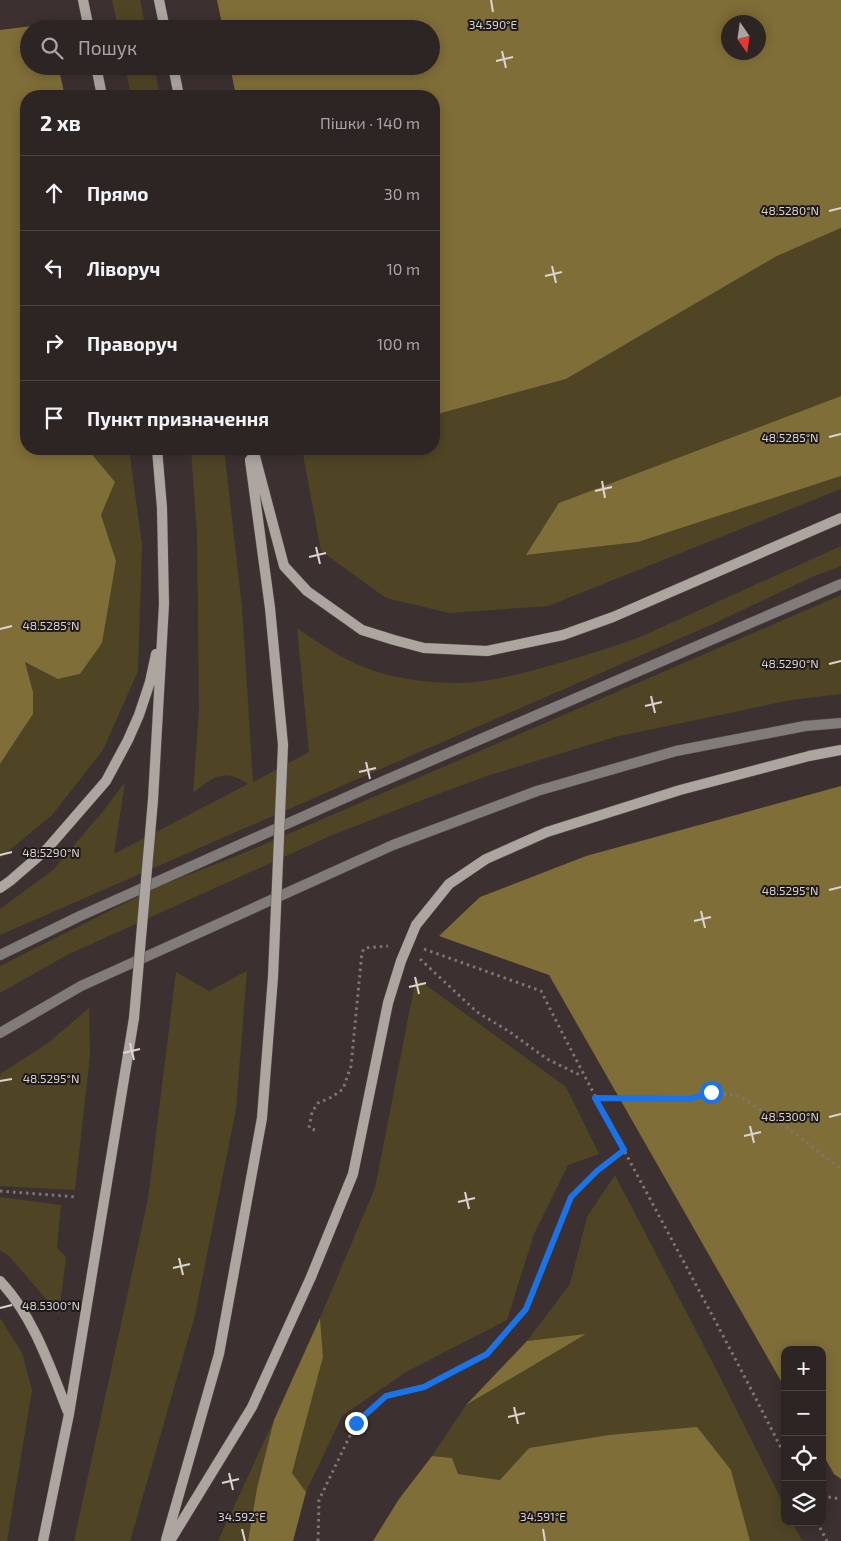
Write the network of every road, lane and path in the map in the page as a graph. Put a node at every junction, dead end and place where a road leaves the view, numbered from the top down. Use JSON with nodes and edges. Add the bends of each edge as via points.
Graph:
{"nodes":[{"id":1,"x":83,"y":0,"type":"edge"},
{"id":2,"x":159,"y":0,"type":"edge"},
{"id":3,"x":87,"y":20,"type":"edge"},
{"id":4,"x":163,"y":20,"type":"edge"},
{"id":5,"x":98,"y":75,"type":"edge"},
{"id":6,"x":175,"y":75,"type":"edge"},
{"id":7,"x":101,"y":90,"type":"edge"},
{"id":8,"x":179,"y":90,"type":"edge"},
{"id":9,"x":158,"y":455,"type":"edge"},
{"id":10,"x":249,"y":455,"type":"edge"},
{"id":11,"x":255,"y":455,"type":"edge"},
{"id":12,"x":841,"y":518,"type":"edge"},
{"id":13,"x":841,"y":584,"type":"edge"},
{"id":14,"x":164,"y":604,"type":"junction"},
{"id":15,"x":841,"y":723,"type":"edge"},
{"id":16,"x":841,"y":750,"type":"edge"},
{"id":17,"x":0,"y":888,"type":"edge"},
{"id":18,"x":407,"y":947,"type":"junction"},
{"id":19,"x":0,"y":955,"type":"edge"},
{"id":20,"x":0,"y":1033,"type":"edge"},
{"id":21,"x":584,"y":1076,"type":"junction"},
{"id":22,"x":595,"y":1098,"type":"junction"},
{"id":23,"x":315,"y":1130,"type":"dead end"},
{"id":24,"x":624,"y":1150,"type":"junction"},
{"id":25,"x":841,"y":1169,"type":"edge"},
{"id":26,"x":0,"y":1191,"type":"edge"},
{"id":27,"x":76,"y":1197,"type":"dead end"},
{"id":28,"x":0,"y":1281,"type":"edge"},
{"id":29,"x":68,"y":1414,"type":"junction"},
{"id":30,"x":781,"y":1448,"type":"edge"},
{"id":31,"x":826,"y":1497,"type":"edge"},
{"id":32,"x":841,"y":1499,"type":"edge"},
{"id":33,"x":819,"y":1526,"type":"edge"},
{"id":34,"x":43,"y":1541,"type":"edge"},
{"id":35,"x":166,"y":1541,"type":"edge"},
{"id":36,"x":170,"y":1541,"type":"edge"},
{"id":37,"x":318,"y":1541,"type":"edge"},
{"id":38,"x":827,"y":1541,"type":"edge"}],
"edges":[{"from":1,"to":3,"type":"main road"},
{"from":2,"to":4,"type":"main road"},
{"from":5,"to":7,"type":"main road"},
{"from":6,"to":8,"type":"main road"},
{"from":9,"to":14,"type":"main road"},
{"from":10,"to":35,"type":"main road","bridge":true,"via":[[270,608],[283,745],[273,977],[262,1118],[219,1354]]},
{"from":11,"to":12,"type":"main road","via":[[284,566],[307,591],[362,630],[424,648],[487,651],[563,635],[613,617]]},
{"from":13,"to":19,"type":"street","via":[[365,789]]},
{"from":14,"to":17,"type":"main road","via":[[150,682],[128,740],[106,781],[47,849]]},
{"from":14,"to":29,"type":"main road","bridge":true,"via":[[153,800],[134,1018]]},
{"from":15,"to":20,"type":"street","via":[[805,726],[676,751],[528,794],[393,845],[81,986]]},
{"from":16,"to":18,"type":"main road","via":[[670,793],[547,832],[486,859],[448,884],[416,925]]},
{"from":18,"to":21,"type":"path","via":[[477,1012],[547,1059]]},
{"from":18,"to":21,"type":"path","via":[[424,949],[541,991]]},
{"from":18,"to":23,"type":"path","via":[[375,946],[362,952],[351,1066],[343,1089],[318,1103],[312,1112],[309,1128]]},
{"from":18,"to":36,"type":"main road","via":[[388,1003],[353,1174],[252,1407]]},
{"from":21,"to":22,"type":"path"},
{"from":22,"to":24,"type":"path"},
{"from":22,"to":25,"type":"path","via":[[690,1099],[711,1092],[739,1096]]},
{"from":24,"to":30,"type":"path"},
{"from":24,"to":37,"type":"path","via":[[571,1197],[526,1309],[487,1354],[424,1387],[386,1396],[356,1423],[319,1500]]},
{"from":26,"to":27,"type":"path"},
{"from":28,"to":29,"type":"main road","via":[[27,1316]]},
{"from":29,"to":34,"type":"main road"},
{"from":31,"to":32,"type":"path"},
{"from":33,"to":38,"type":"path"}]}
